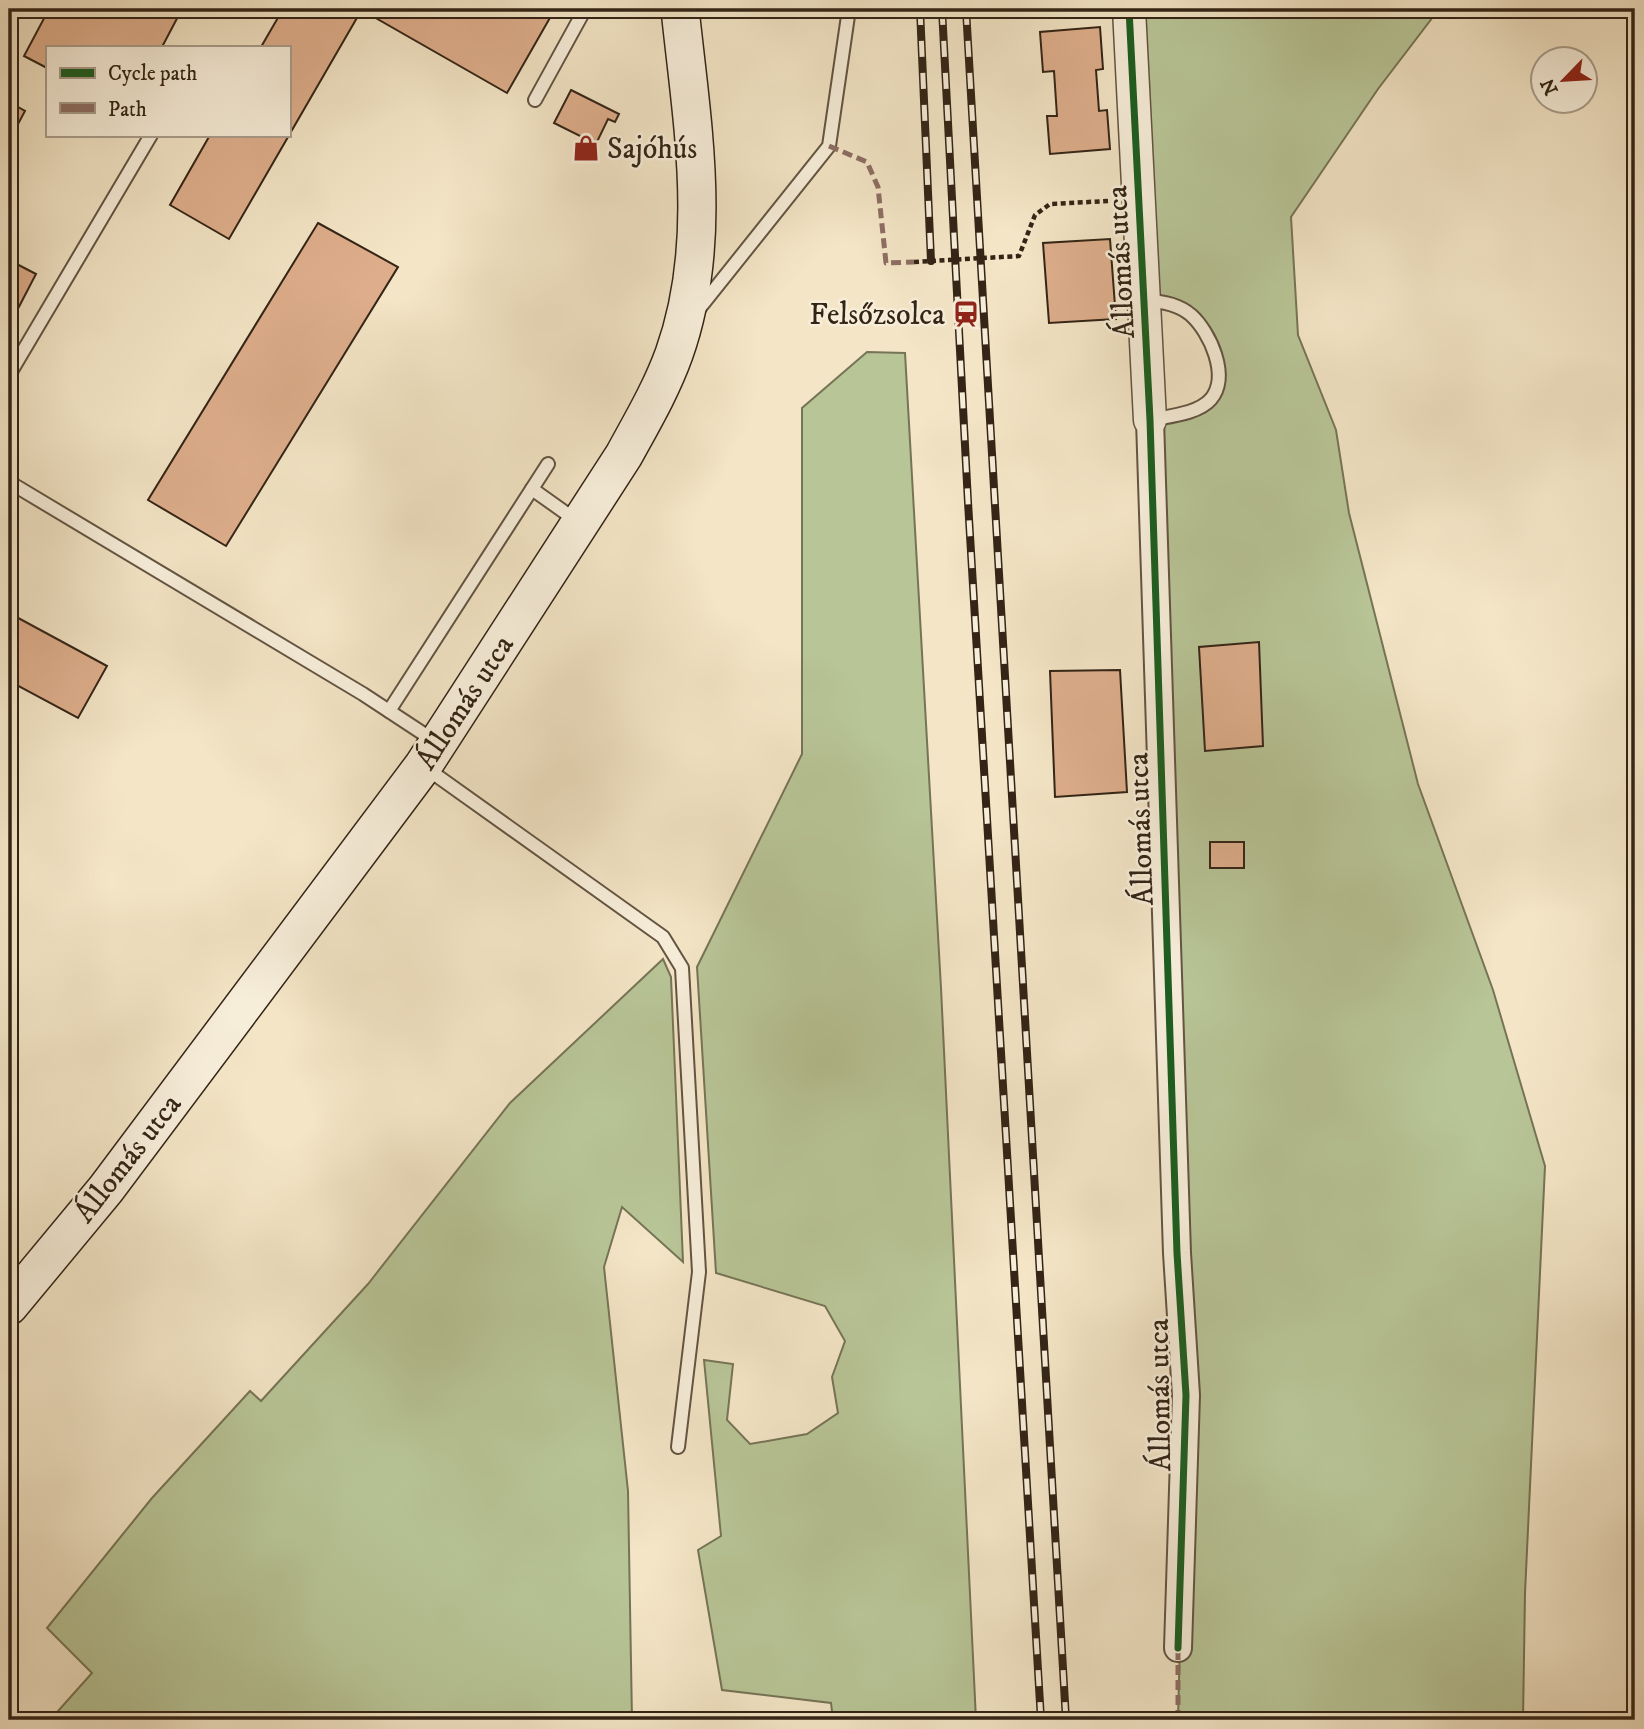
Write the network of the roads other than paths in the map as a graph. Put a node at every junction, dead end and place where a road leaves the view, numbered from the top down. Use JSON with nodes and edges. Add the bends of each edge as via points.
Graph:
{"nodes":[{"id":1,"x":585,"y":9,"type":"edge"},
{"id":2,"x":680,"y":9,"type":"edge"},
{"id":3,"x":849,"y":9,"type":"edge"},
{"id":4,"x":1129,"y":9,"type":"edge"},
{"id":5,"x":535,"y":100,"type":"dead end"},
{"id":6,"x":150,"y":136,"type":"edge"},
{"id":7,"x":1145,"y":301,"type":"junction"},
{"id":8,"x":682,"y":329,"type":"junction"},
{"id":9,"x":9,"y":375,"type":"edge"},
{"id":10,"x":1150,"y":420,"type":"junction"},
{"id":11,"x":548,"y":464,"type":"dead end"},
{"id":12,"x":9,"y":482,"type":"edge"},
{"id":13,"x":532,"y":489,"type":"junction"},
{"id":14,"x":580,"y":523,"type":"junction"},
{"id":15,"x":389,"y":711,"type":"junction"},
{"id":16,"x":430,"y":755,"type":"junction"},
{"id":17,"x":9,"y":1306,"type":"edge"},
{"id":18,"x":678,"y":1447,"type":"dead end"},
{"id":19,"x":1178,"y":1648,"type":"dead end"}],
"edges":[{"from":1,"to":5,"type":"lane"},
{"from":2,"to":8,"type":"main road","name":"Állomás utca","via":[[698,213],[693,278]]},
{"from":3,"to":8,"type":"lane","via":[[829,146]]},
{"from":4,"to":7,"type":"street","name":"Állomás utca"},
{"from":6,"to":9,"type":"lane"},
{"from":7,"to":10,"type":"street","name":"Állomás utca"},
{"from":7,"to":10,"type":"lane","via":[[1176,306],[1191,315],[1214,351],[1217,368],[1217,386],[1210,400]]},
{"from":8,"to":14,"type":"main road","name":"Állomás utca","via":[[651,406]]},
{"from":10,"to":19,"type":"street","name":"Állomás utca","via":[[1176,1225],[1186,1395]]},
{"from":11,"to":13,"type":"lane"},
{"from":12,"to":15,"type":"lane"},
{"from":13,"to":14,"type":"lane"},
{"from":13,"to":15,"type":"lane"},
{"from":14,"to":16,"type":"main road","name":"Állomás utca"},
{"from":15,"to":16,"type":"lane"},
{"from":16,"to":17,"type":"main road","name":"Állomás utca","via":[[106,1189]]},
{"from":16,"to":18,"type":"lane","via":[[454,785],[663,937],[682,968],[699,1272]]}]}
